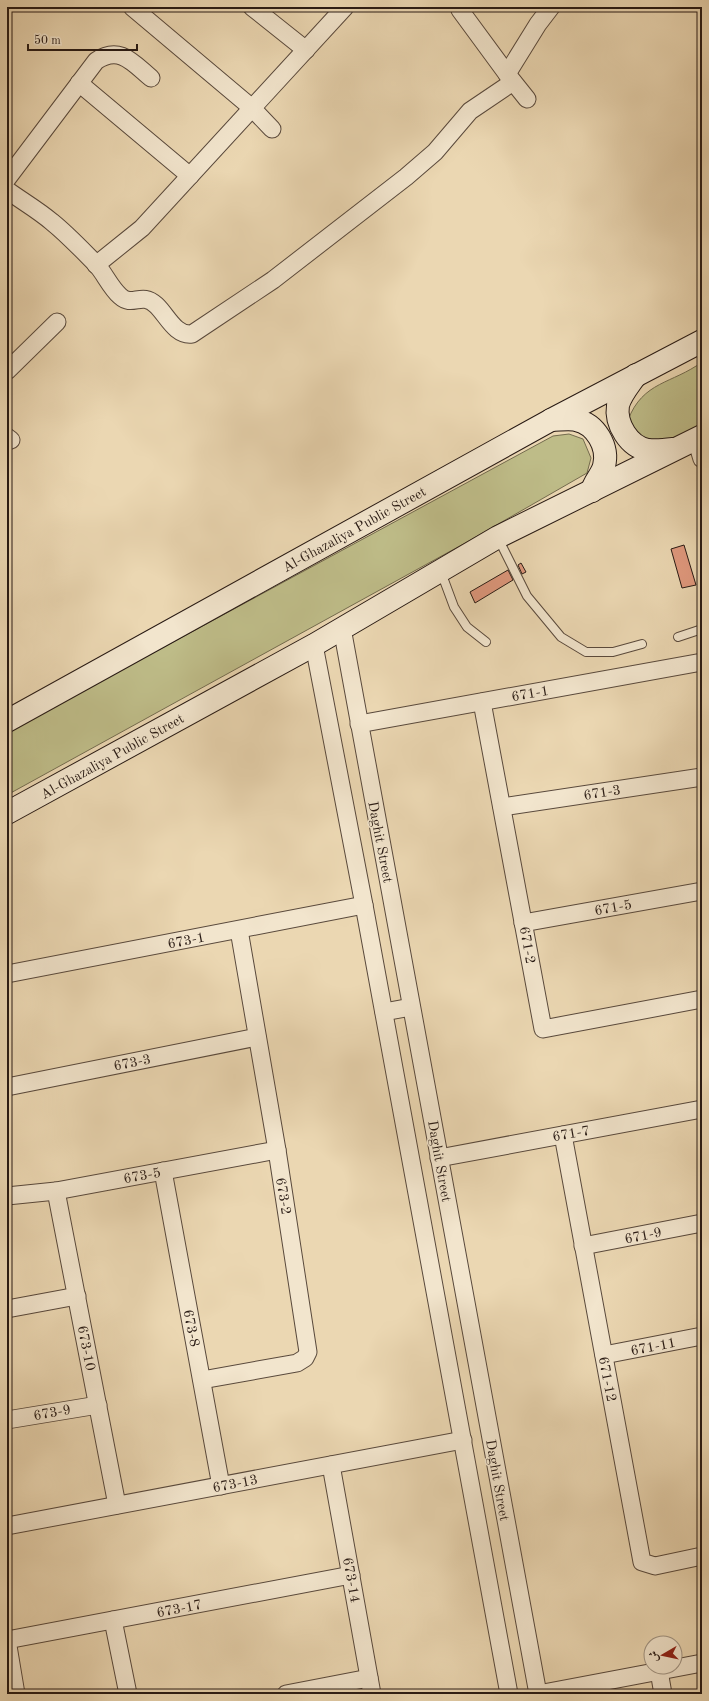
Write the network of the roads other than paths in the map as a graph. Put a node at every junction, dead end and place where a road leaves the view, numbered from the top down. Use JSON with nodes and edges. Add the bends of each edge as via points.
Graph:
{"nodes":[{"id":1,"x":252,"y":7,"type":"edge"},
{"id":2,"x":345,"y":7,"type":"edge"},
{"id":3,"x":551,"y":7,"type":"edge"},
{"id":4,"x":138,"y":9,"type":"edge"},
{"id":5,"x":460,"y":10,"type":"dead end"},
{"id":6,"x":306,"y":50,"type":"junction"},
{"id":7,"x":152,"y":78,"type":"dead end"},
{"id":8,"x":510,"y":78,"type":"junction"},
{"id":9,"x":79,"y":83,"type":"junction"},
{"id":10,"x":527,"y":99,"type":"dead end"},
{"id":11,"x":252,"y":108,"type":"junction"},
{"id":12,"x":272,"y":129,"type":"dead end"},
{"id":13,"x":190,"y":176,"type":"junction"},
{"id":14,"x":7,"y":179,"type":"edge"},
{"id":15,"x":9,"y":197,"type":"edge"},
{"id":16,"x":96,"y":265,"type":"junction"},
{"id":17,"x":57,"y":322,"type":"dead end"},
{"id":18,"x":702,"y":341,"type":"edge"},
{"id":19,"x":7,"y":371,"type":"edge"},
{"id":20,"x":637,"y":374,"type":"junction"},
{"id":21,"x":551,"y":420,"type":"junction"},
{"id":22,"x":695,"y":446,"type":"edge"},
{"id":23,"x":592,"y":491,"type":"junction"},
{"id":24,"x":498,"y":537,"type":"junction"},
{"id":25,"x":441,"y":571,"type":"junction"},
{"id":26,"x":342,"y":628,"type":"junction"},
{"id":27,"x":702,"y":629,"type":"edge"},
{"id":28,"x":678,"y":637,"type":"dead end"},
{"id":29,"x":486,"y":642,"type":"dead end"},
{"id":30,"x":642,"y":644,"type":"dead end"},
{"id":31,"x":314,"y":645,"type":"junction"},
{"id":32,"x":702,"y":662,"type":"edge"},
{"id":33,"x":482,"y":702,"type":"junction"},
{"id":34,"x":7,"y":721,"type":"edge"},
{"id":35,"x":359,"y":724,"type":"junction"},
{"id":36,"x":702,"y":777,"type":"edge"},
{"id":37,"x":502,"y":807,"type":"junction"},
{"id":38,"x":7,"y":813,"type":"edge"},
{"id":39,"x":702,"y":891,"type":"edge"},
{"id":40,"x":364,"y":905,"type":"junction"},
{"id":41,"x":523,"y":922,"type":"junction"},
{"id":42,"x":239,"y":930,"type":"junction"},
{"id":43,"x":7,"y":974,"type":"edge"},
{"id":44,"x":702,"y":999,"type":"edge"},
{"id":45,"x":411,"y":1006,"type":"junction"},
{"id":46,"x":384,"y":1012,"type":"junction"},
{"id":47,"x":257,"y":1037,"type":"junction"},
{"id":48,"x":7,"y":1087,"type":"edge"},
{"id":49,"x":702,"y":1109,"type":"edge"},
{"id":50,"x":563,"y":1135,"type":"junction"},
{"id":51,"x":277,"y":1150,"type":"junction"},
{"id":52,"x":439,"y":1158,"type":"junction"},
{"id":53,"x":162,"y":1171,"type":"junction"},
{"id":54,"x":56,"y":1191,"type":"junction"},
{"id":55,"x":7,"y":1196,"type":"edge"},
{"id":56,"x":702,"y":1223,"type":"edge"},
{"id":57,"x":583,"y":1246,"type":"junction"},
{"id":58,"x":76,"y":1296,"type":"junction"},
{"id":59,"x":7,"y":1309,"type":"edge"},
{"id":60,"x":702,"y":1336,"type":"edge"},
{"id":61,"x":604,"y":1355,"type":"junction"},
{"id":62,"x":202,"y":1380,"type":"junction"},
{"id":63,"x":98,"y":1405,"type":"junction"},
{"id":64,"x":7,"y":1420,"type":"edge"},
{"id":65,"x":463,"y":1440,"type":"junction"},
{"id":66,"x":331,"y":1465,"type":"junction"},
{"id":67,"x":221,"y":1486,"type":"junction"},
{"id":68,"x":117,"y":1505,"type":"junction"},
{"id":69,"x":7,"y":1526,"type":"edge"},
{"id":70,"x":702,"y":1556,"type":"edge"},
{"id":71,"x":351,"y":1575,"type":"junction"},
{"id":72,"x":114,"y":1620,"type":"junction"},
{"id":73,"x":7,"y":1640,"type":"edge"},
{"id":74,"x":702,"y":1663,"type":"edge"},
{"id":75,"x":683,"y":1667,"type":"edge"},
{"id":76,"x":643,"y":1674,"type":"edge"},
{"id":77,"x":660,"y":1675,"type":"edge"},
{"id":78,"x":371,"y":1686,"type":"edge"},
{"id":79,"x":16,"y":1694,"type":"edge"},
{"id":80,"x":128,"y":1694,"type":"edge"},
{"id":81,"x":286,"y":1694,"type":"edge"},
{"id":82,"x":509,"y":1694,"type":"edge"},
{"id":83,"x":538,"y":1694,"type":"edge"},
{"id":84,"x":663,"y":1694,"type":"edge"}],
"edges":[{"from":1,"to":6,"type":"street"},
{"from":2,"to":6,"type":"street"},
{"from":3,"to":8,"type":"street","via":[[538,24]]},
{"from":4,"to":11,"type":"street"},
{"from":5,"to":8,"type":"street"},
{"from":6,"to":11,"type":"street"},
{"from":7,"to":9,"type":"street","via":[[131,61],[112,54],[96,61]]},
{"from":8,"to":10,"type":"street"},
{"from":8,"to":16,"type":"street","via":[[470,111],[435,152],[406,177],[273,280],[192,334],[186,335],[179,331],[149,300],[127,300],[120,296]]},
{"from":9,"to":13,"type":"street"},
{"from":9,"to":14,"type":"street"},
{"from":11,"to":12,"type":"street"},
{"from":11,"to":13,"type":"street"},
{"from":13,"to":16,"type":"street","via":[[142,228]]},
{"from":15,"to":16,"type":"street","via":[[52,222]]},
{"from":17,"to":19,"type":"street"},
{"from":18,"to":20,"type":"main road","name":"Al-Ghazaliya Public Street"},
{"from":20,"to":21,"type":"main road","name":"Al-Ghazaliya Public Street"},
{"from":20,"to":22,"type":"main road","via":[[618,404],[621,427],[629,440],[649,450]]},
{"from":21,"to":23,"type":"main road","via":[[585,422],[595,430],[605,455],[604,466]]},
{"from":21,"to":34,"type":"main road","name":"Al-Ghazaliya Public Street"},
{"from":22,"to":23,"type":"main road","name":"Al-Ghazaliya Public Street"},
{"from":23,"to":24,"type":"main road","name":"Al-Ghazaliya Public Street"},
{"from":24,"to":25,"type":"main road","name":"Al-Ghazaliya Public Street"},
{"from":24,"to":30,"type":"lane","via":[[527,596],[561,637],[586,652],[613,652]]},
{"from":25,"to":26,"type":"main road","name":"Al-Ghazaliya Public Street"},
{"from":25,"to":29,"type":"lane","via":[[454,607],[467,627]]},
{"from":26,"to":31,"type":"main road","name":"Al-Ghazaliya Public Street"},
{"from":26,"to":35,"type":"street","name":"Daghit Street"},
{"from":27,"to":28,"type":"lane"},
{"from":31,"to":38,"type":"main road","name":"Al-Ghazaliya Public Street"},
{"from":31,"to":40,"type":"street","name":"Daghit Street"},
{"from":32,"to":33,"type":"street","name":"671-1"},
{"from":33,"to":35,"type":"street","name":"671-1"},
{"from":33,"to":37,"type":"street","name":"671-2"},
{"from":35,"to":45,"type":"street","name":"Daghit Street"},
{"from":36,"to":37,"type":"street","name":"671-3"},
{"from":37,"to":41,"type":"street","name":"671-2"},
{"from":39,"to":41,"type":"street","name":"671-5"},
{"from":40,"to":42,"type":"street","name":"673-1"},
{"from":40,"to":46,"type":"street","name":"Daghit Street"},
{"from":41,"to":44,"type":"street","name":"671-2","via":[[543,1029]]},
{"from":42,"to":43,"type":"street","name":"673-1"},
{"from":42,"to":47,"type":"street","name":"673-2"},
{"from":45,"to":46,"type":"street"},
{"from":45,"to":52,"type":"street","name":"Daghit Street"},
{"from":46,"to":65,"type":"street","name":"Daghit Street"},
{"from":47,"to":48,"type":"street","name":"673-3"},
{"from":47,"to":51,"type":"street","name":"673-2"},
{"from":49,"to":50,"type":"street","name":"671-7"},
{"from":50,"to":52,"type":"street","name":"671-7"},
{"from":50,"to":57,"type":"street","name":"671-12"},
{"from":51,"to":53,"type":"street","name":"673-5"},
{"from":51,"to":62,"type":"street","name":"673-2","via":[[308,1352],[305,1358],[297,1363]]},
{"from":52,"to":83,"type":"street","name":"Daghit Street"},
{"from":53,"to":54,"type":"street","name":"673-5"},
{"from":53,"to":62,"type":"street","name":"673-8"},
{"from":54,"to":55,"type":"street","name":"673-5"},
{"from":54,"to":58,"type":"street","name":"673-10"},
{"from":56,"to":57,"type":"street","name":"671-9"},
{"from":57,"to":61,"type":"street","name":"671-12"},
{"from":58,"to":59,"type":"street"},
{"from":58,"to":63,"type":"street","name":"673-10"},
{"from":60,"to":61,"type":"street","name":"671-11"},
{"from":61,"to":70,"type":"street","name":"671-12","via":[[642,1562],[655,1566]]},
{"from":62,"to":67,"type":"street","name":"673-8"},
{"from":63,"to":64,"type":"street","name":"673-9"},
{"from":63,"to":68,"type":"street","name":"673-10"},
{"from":65,"to":66,"type":"street","name":"673-13"},
{"from":65,"to":82,"type":"street","name":"Daghit Street"},
{"from":66,"to":67,"type":"street","name":"673-13"},
{"from":66,"to":71,"type":"street","name":"673-14"},
{"from":67,"to":68,"type":"street","name":"673-13"},
{"from":68,"to":69,"type":"street","name":"673-13"},
{"from":71,"to":72,"type":"street","name":"673-17"},
{"from":71,"to":78,"type":"street","name":"673-14"},
{"from":72,"to":73,"type":"street","name":"673-17"},
{"from":72,"to":80,"type":"street"},
{"from":73,"to":79,"type":"street"},
{"from":74,"to":75,"type":"street"},
{"from":76,"to":83,"type":"street"},
{"from":77,"to":84,"type":"street"},
{"from":78,"to":81,"type":"street"}]}
